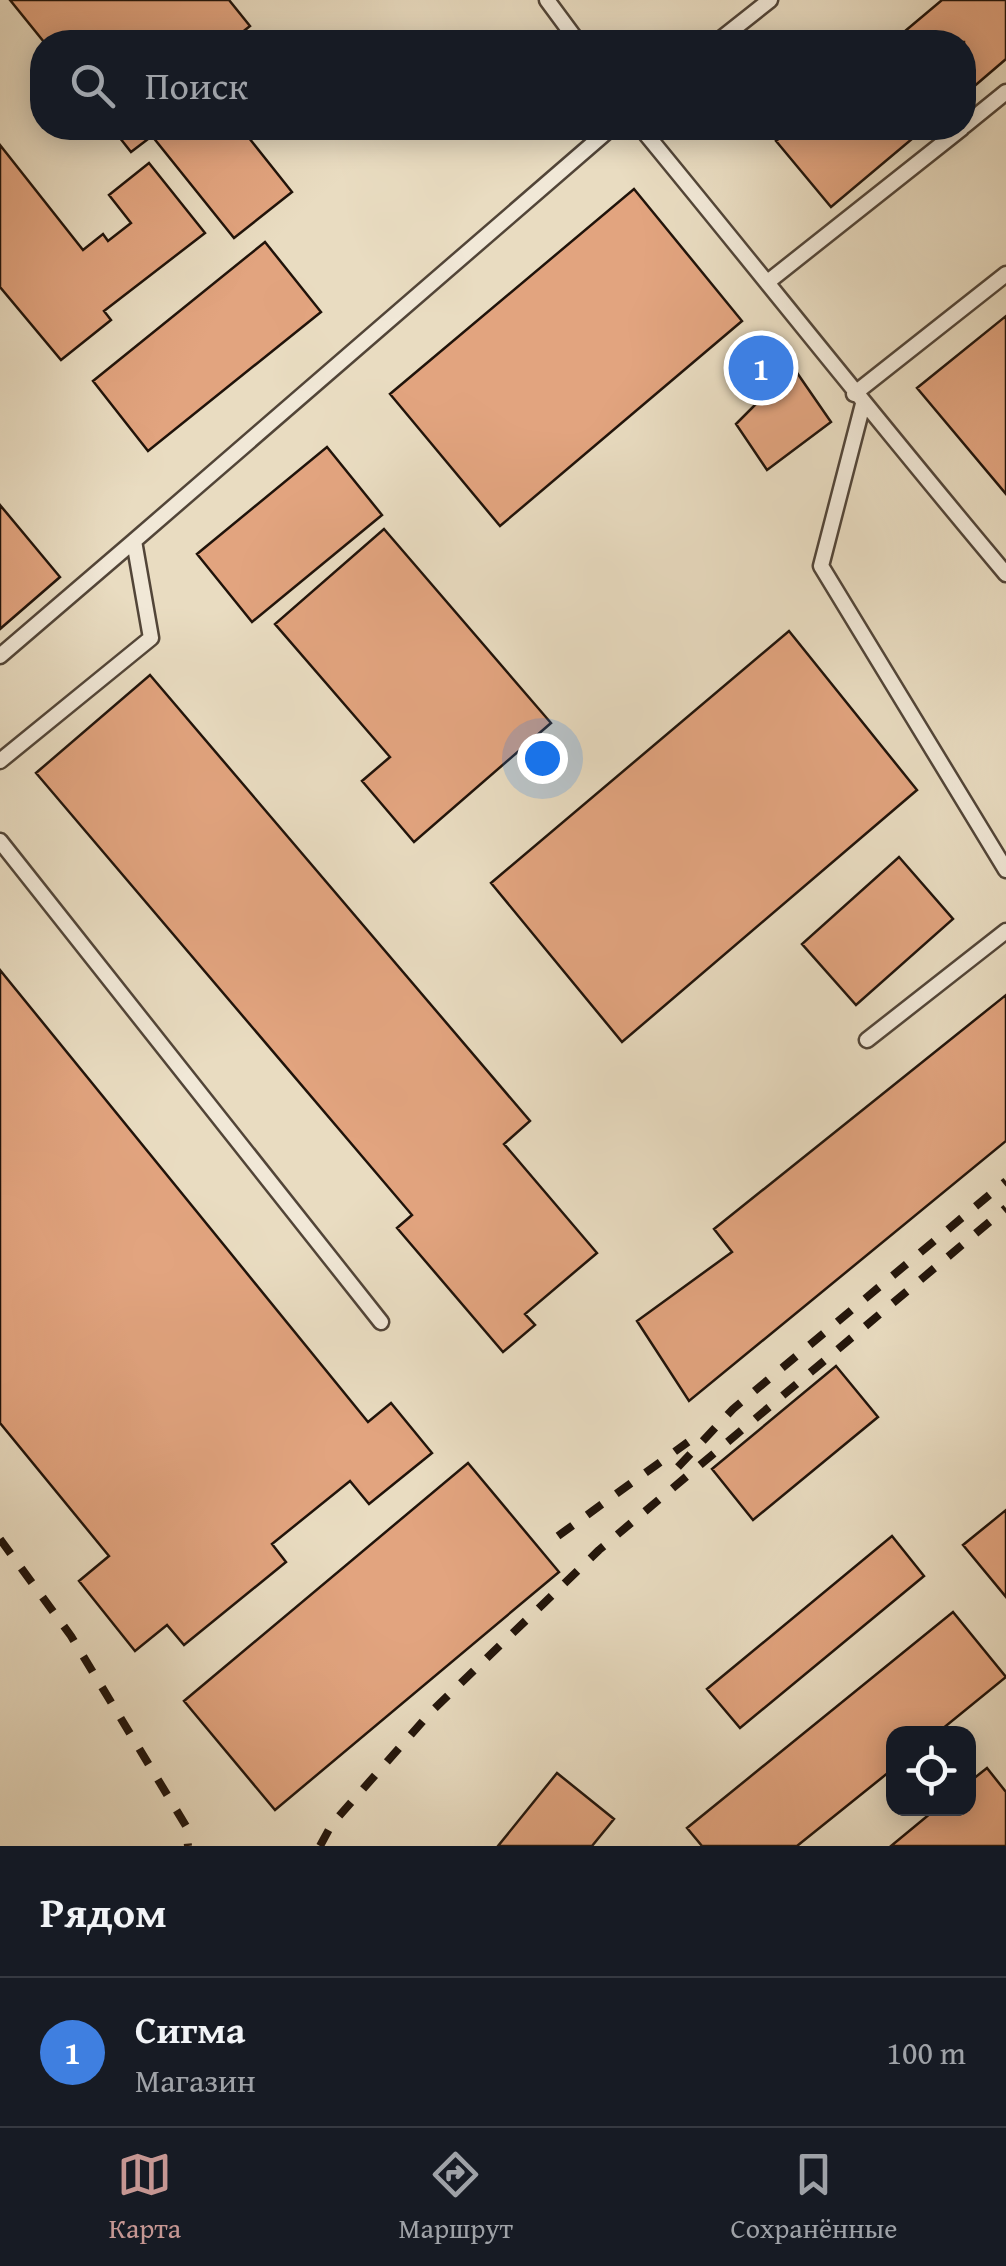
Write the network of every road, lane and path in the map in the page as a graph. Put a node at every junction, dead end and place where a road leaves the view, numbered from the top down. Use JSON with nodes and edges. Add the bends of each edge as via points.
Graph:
{"nodes":[{"id":1,"x":546,"y":0,"type":"edge"},
{"id":2,"x":770,"y":0,"type":"edge"},
{"id":3,"x":569,"y":30,"type":"edge"},
{"id":4,"x":731,"y":30,"type":"edge"},
{"id":5,"x":1006,"y":92,"type":"edge"},
{"id":6,"x":976,"y":116,"type":"edge"},
{"id":7,"x":598,"y":140,"type":"edge"},
{"id":8,"x":651,"y":140,"type":"edge"},
{"id":9,"x":947,"y":140,"type":"edge"},
{"id":10,"x":1006,"y":274,"type":"edge"},
{"id":11,"x":769,"y":281,"type":"junction"},
{"id":12,"x":858,"y":399,"type":"junction"},
{"id":13,"x":134,"y":541,"type":"junction"},
{"id":14,"x":1006,"y":574,"type":"edge"},
{"id":15,"x":0,"y":656,"type":"edge"},
{"id":16,"x":0,"y":761,"type":"edge"},
{"id":17,"x":0,"y":841,"type":"edge"},
{"id":18,"x":1006,"y":870,"type":"edge"},
{"id":19,"x":1006,"y":931,"type":"edge"},
{"id":20,"x":868,"y":1040,"type":"dead end"},
{"id":21,"x":381,"y":1322,"type":"dead end"}],
"edges":[{"from":1,"to":3,"type":"lane"},
{"from":2,"to":4,"type":"lane"},
{"from":5,"to":6,"type":"lane"},
{"from":7,"to":13,"type":"lane"},
{"from":8,"to":11,"type":"lane"},
{"from":9,"to":11,"type":"lane"},
{"from":10,"to":12,"type":"lane"},
{"from":11,"to":12,"type":"lane"},
{"from":12,"to":14,"type":"lane"},
{"from":12,"to":18,"type":"lane","via":[[821,566]]},
{"from":13,"to":15,"type":"lane"},
{"from":13,"to":16,"type":"lane","via":[[150,638]]},
{"from":17,"to":21,"type":"lane"},
{"from":19,"to":20,"type":"lane"}]}
